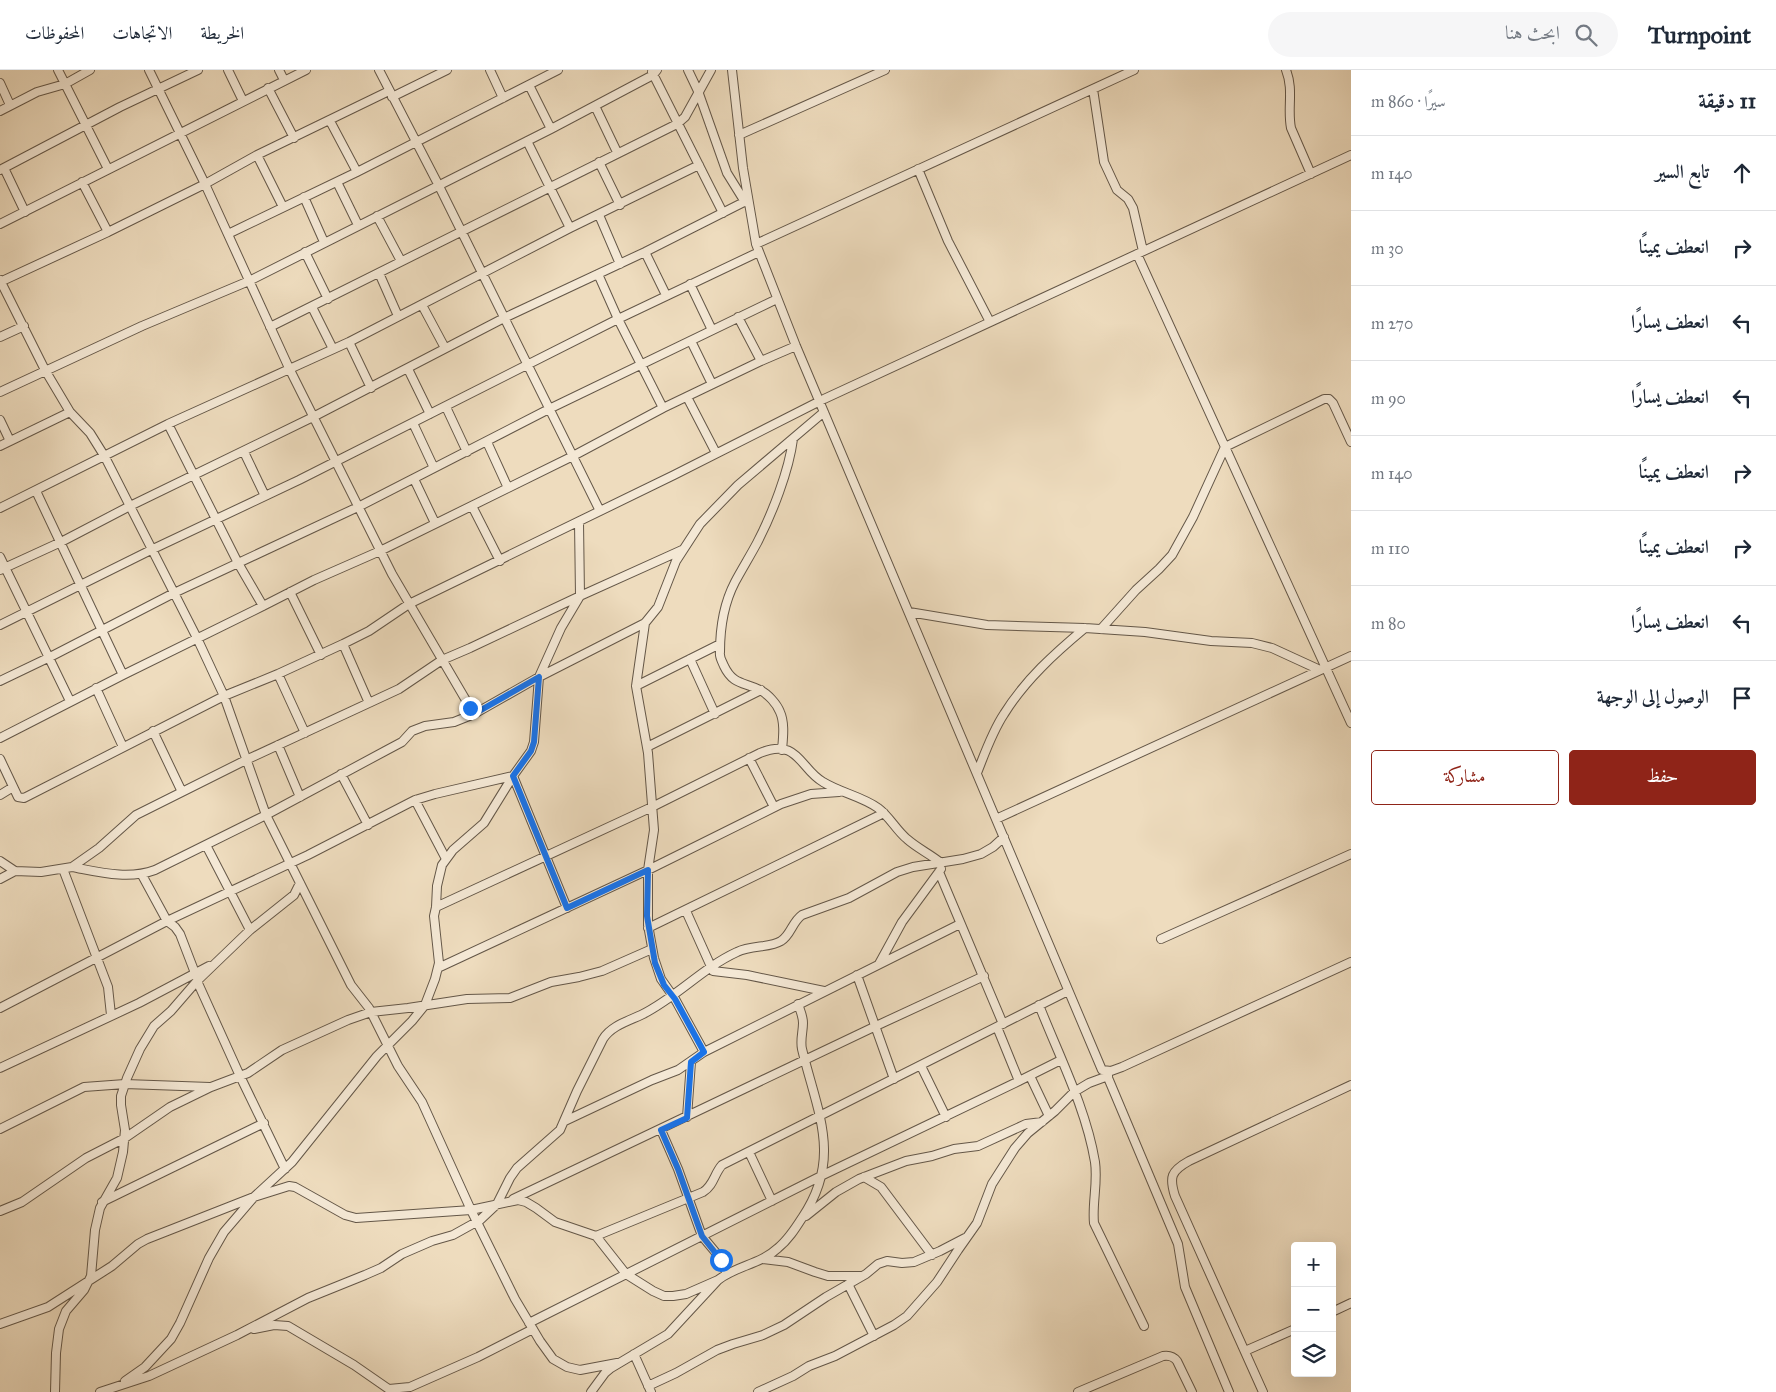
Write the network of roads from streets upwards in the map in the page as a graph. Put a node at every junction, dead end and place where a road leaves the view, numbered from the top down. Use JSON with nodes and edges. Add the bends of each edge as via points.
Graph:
{"nodes":[{"id":1,"x":58,"y":70,"type":"edge"},
{"id":2,"x":90,"y":70,"type":"edge"},
{"id":3,"x":149,"y":70,"type":"edge"},
{"id":4,"x":198,"y":70,"type":"edge"},
{"id":5,"x":228,"y":70,"type":"edge"},
{"id":6,"x":279,"y":70,"type":"edge"},
{"id":7,"x":306,"y":70,"type":"edge"},
{"id":8,"x":379,"y":70,"type":"edge"},
{"id":9,"x":447,"y":70,"type":"edge"},
{"id":10,"x":490,"y":70,"type":"edge"},
{"id":11,"x":688,"y":70,"type":"edge"},
{"id":12,"x":711,"y":70,"type":"edge"},
{"id":13,"x":732,"y":70,"type":"edge"},
{"id":14,"x":885,"y":70,"type":"edge"},
{"id":15,"x":1134,"y":70,"type":"edge"},
{"id":16,"x":1286,"y":70,"type":"edge"},
{"id":17,"x":555,"y":71,"type":"edge"},
{"id":18,"x":654,"y":72,"type":"edge"},
{"id":19,"x":284,"y":80,"type":"junction"},
{"id":20,"x":0,"y":83,"type":"edge"},
{"id":21,"x":64,"y":84,"type":"junction"},
{"id":22,"x":529,"y":85,"type":"junction"},
{"id":23,"x":159,"y":88,"type":"junction"},
{"id":24,"x":268,"y":88,"type":"junction"},
{"id":25,"x":1093,"y":89,"type":"junction"},
{"id":26,"x":698,"y":91,"type":"junction"},
{"id":27,"x":391,"y":94,"type":"junction"},
{"id":28,"x":503,"y":98,"type":"junction"},
{"id":29,"x":243,"y":101,"type":"junction"},
{"id":30,"x":10,"y":105,"type":"junction"},
{"id":31,"x":595,"y":106,"type":"junction"},
{"id":32,"x":0,"y":111,"type":"edge"},
{"id":33,"x":330,"y":120,"type":"junction"},
{"id":34,"x":677,"y":124,"type":"junction"},
{"id":35,"x":87,"y":126,"type":"junction"},
{"id":36,"x":551,"y":129,"type":"junction"},
{"id":37,"x":179,"y":134,"type":"junction"},
{"id":38,"x":739,"y":135,"type":"junction"},
{"id":39,"x":294,"y":138,"type":"junction"},
{"id":40,"x":527,"y":141,"type":"junction"},
{"id":41,"x":415,"y":142,"type":"junction"},
{"id":42,"x":618,"y":152,"type":"junction"},
{"id":43,"x":257,"y":155,"type":"junction"},
{"id":44,"x":1351,"y":155,"type":"edge"},
{"id":45,"x":599,"y":162,"type":"junction"},
{"id":46,"x":698,"y":165,"type":"junction"},
{"id":47,"x":2,"y":169,"type":"edge"},
{"id":48,"x":108,"y":169,"type":"junction"},
{"id":49,"x":918,"y":169,"type":"junction"},
{"id":50,"x":357,"y":172,"type":"junction"},
{"id":51,"x":1310,"y":174,"type":"junction"},
{"id":52,"x":82,"y":182,"type":"junction"},
{"id":53,"x":337,"y":182,"type":"junction"},
{"id":54,"x":205,"y":184,"type":"junction"},
{"id":55,"x":439,"y":186,"type":"junction"},
{"id":56,"x":549,"y":187,"type":"junction"},
{"id":57,"x":304,"y":197,"type":"junction"},
{"id":58,"x":746,"y":201,"type":"junction"},
{"id":59,"x":620,"y":205,"type":"junction"},
{"id":60,"x":283,"y":207,"type":"junction"},
{"id":61,"x":25,"y":212,"type":"junction"},
{"id":62,"x":723,"y":213,"type":"junction"},
{"id":63,"x":599,"y":215,"type":"junction"},
{"id":64,"x":377,"y":216,"type":"junction"},
{"id":65,"x":0,"y":224,"type":"edge"},
{"id":66,"x":358,"y":225,"type":"junction"},
{"id":67,"x":570,"y":228,"type":"junction"},
{"id":68,"x":461,"y":231,"type":"junction"},
{"id":69,"x":108,"y":232,"type":"junction"},
{"id":70,"x":228,"y":234,"type":"junction"},
{"id":71,"x":324,"y":242,"type":"junction"},
{"id":72,"x":758,"y":248,"type":"junction"},
{"id":73,"x":305,"y":252,"type":"junction"},
{"id":74,"x":645,"y":252,"type":"junction"},
{"id":75,"x":1140,"y":253,"type":"junction"},
{"id":76,"x":401,"y":261,"type":"junction"},
{"id":77,"x":620,"y":264,"type":"junction"},
{"id":78,"x":379,"y":273,"type":"junction"},
{"id":79,"x":482,"y":274,"type":"junction"},
{"id":80,"x":598,"y":274,"type":"junction"},
{"id":81,"x":0,"y":281,"type":"edge"},
{"id":82,"x":249,"y":281,"type":"junction"},
{"id":83,"x":690,"y":284,"type":"junction"},
{"id":84,"x":666,"y":295,"type":"junction"},
{"id":85,"x":328,"y":298,"type":"junction"},
{"id":86,"x":777,"y":299,"type":"junction"},
{"id":87,"x":422,"y":305,"type":"junction"},
{"id":88,"x":312,"y":307,"type":"junction"},
{"id":89,"x":398,"y":316,"type":"junction"},
{"id":90,"x":738,"y":317,"type":"junction"},
{"id":91,"x":504,"y":318,"type":"junction"},
{"id":92,"x":618,"y":319,"type":"junction"},
{"id":93,"x":990,"y":322,"type":"junction"},
{"id":94,"x":24,"y":326,"type":"junction"},
{"id":95,"x":270,"y":327,"type":"junction"},
{"id":96,"x":712,"y":330,"type":"junction"},
{"id":97,"x":0,"y":337,"type":"edge"},
{"id":98,"x":691,"y":341,"type":"junction"},
{"id":99,"x":349,"y":342,"type":"junction"},
{"id":100,"x":796,"y":346,"type":"junction"},
{"id":101,"x":445,"y":348,"type":"junction"},
{"id":102,"x":333,"y":350,"type":"junction"},
{"id":103,"x":761,"y":360,"type":"junction"},
{"id":104,"x":527,"y":364,"type":"junction"},
{"id":105,"x":641,"y":365,"type":"junction"},
{"id":106,"x":289,"y":368,"type":"junction"},
{"id":107,"x":408,"y":369,"type":"junction"},
{"id":108,"x":44,"y":370,"type":"junction"},
{"id":109,"x":712,"y":384,"type":"junction"},
{"id":110,"x":371,"y":388,"type":"junction"},
{"id":111,"x":0,"y":392,"type":"edge"},
{"id":112,"x":687,"y":397,"type":"junction"},
{"id":113,"x":819,"y":401,"type":"junction"},
{"id":114,"x":446,"y":407,"type":"junction"},
{"id":115,"x":663,"y":408,"type":"junction"},
{"id":116,"x":549,"y":410,"type":"junction"},
{"id":117,"x":70,"y":412,"type":"junction"},
{"id":118,"x":824,"y":412,"type":"junction"},
{"id":119,"x":430,"y":414,"type":"junction"},
{"id":120,"x":313,"y":417,"type":"junction"},
{"id":121,"x":0,"y":420,"type":"edge"},
{"id":122,"x":168,"y":424,"type":"junction"},
{"id":123,"x":413,"y":424,"type":"junction"},
{"id":124,"x":793,"y":439,"type":"junction"},
{"id":125,"x":10,"y":441,"type":"junction"},
{"id":126,"x":487,"y":442,"type":"junction"},
{"id":127,"x":1351,"y":442,"type":"edge"},
{"id":128,"x":0,"y":446,"type":"edge"},
{"id":129,"x":1225,"y":447,"type":"junction"},
{"id":130,"x":244,"y":452,"type":"junction"},
{"id":131,"x":466,"y":452,"type":"junction"},
{"id":132,"x":716,"y":453,"type":"junction"},
{"id":133,"x":572,"y":456,"type":"junction"},
{"id":134,"x":105,"y":457,"type":"junction"},
{"id":135,"x":335,"y":462,"type":"junction"},
{"id":136,"x":434,"y":468,"type":"junction"},
{"id":137,"x":194,"y":476,"type":"junction"},
{"id":138,"x":414,"y":479,"type":"junction"},
{"id":139,"x":508,"y":488,"type":"junction"},
{"id":140,"x":36,"y":491,"type":"junction"},
{"id":141,"x":265,"y":496,"type":"junction"},
{"id":142,"x":130,"y":506,"type":"junction"},
{"id":143,"x":472,"y":506,"type":"junction"},
{"id":144,"x":358,"y":507,"type":"junction"},
{"id":145,"x":0,"y":508,"type":"edge"},
{"id":146,"x":600,"y":511,"type":"junction"},
{"id":147,"x":216,"y":521,"type":"junction"},
{"id":148,"x":579,"y":522,"type":"junction"},
{"id":149,"x":435,"y":523,"type":"junction"},
{"id":150,"x":61,"y":542,"type":"junction"},
{"id":151,"x":153,"y":549,"type":"junction"},
{"id":152,"x":682,"y":550,"type":"junction"},
{"id":153,"x":380,"y":551,"type":"junction"},
{"id":154,"x":0,"y":557,"type":"edge"},
{"id":155,"x":500,"y":561,"type":"junction"},
{"id":156,"x":238,"y":563,"type":"junction"},
{"id":157,"x":2,"y":568,"type":"edge"},
{"id":158,"x":80,"y":585,"type":"junction"},
{"id":159,"x":290,"y":592,"type":"junction"},
{"id":160,"x":174,"y":593,"type":"junction"},
{"id":161,"x":580,"y":596,"type":"junction"},
{"id":162,"x":409,"y":604,"type":"junction"},
{"id":163,"x":263,"y":606,"type":"junction"},
{"id":164,"x":27,"y":612,"type":"junction"},
{"id":165,"x":909,"y":612,"type":"junction"},
{"id":166,"x":645,"y":623,"type":"junction"},
{"id":167,"x":0,"y":625,"type":"edge"},
{"id":168,"x":1085,"y":628,"type":"junction"},
{"id":169,"x":1101,"y":629,"type":"junction"},
{"id":170,"x":102,"y":631,"type":"junction"},
{"id":171,"x":197,"y":638,"type":"junction"},
{"id":172,"x":343,"y":644,"type":"junction"},
{"id":173,"x":720,"y":644,"type":"junction"},
{"id":174,"x":321,"y":655,"type":"junction"},
{"id":175,"x":1351,"y":656,"type":"edge"},
{"id":176,"x":50,"y":658,"type":"junction"},
{"id":177,"x":690,"y":659,"type":"junction"},
{"id":178,"x":442,"y":660,"type":"junction"},
{"id":179,"x":1323,"y":669,"type":"junction"},
{"id":180,"x":122,"y":674,"type":"junction"},
{"id":181,"x":278,"y":674,"type":"junction"},
{"id":182,"x":539,"y":677,"type":"junction"},
{"id":183,"x":0,"y":681,"type":"edge"},
{"id":184,"x":636,"y":686,"type":"junction"},
{"id":185,"x":96,"y":688,"type":"junction"},
{"id":186,"x":761,"y":690,"type":"junction"},
{"id":187,"x":224,"y":696,"type":"junction"},
{"id":188,"x":70,"y":701,"type":"junction"},
{"id":189,"x":369,"y":703,"type":"junction"},
{"id":190,"x":474,"y":714,"type":"junction"},
{"id":191,"x":715,"y":714,"type":"junction"},
{"id":192,"x":1351,"y":723,"type":"edge"},
{"id":193,"x":153,"y":732,"type":"junction"},
{"id":194,"x":305,"y":733,"type":"junction"},
{"id":195,"x":0,"y":738,"type":"edge"},
{"id":196,"x":278,"y":745,"type":"junction"},
{"id":197,"x":123,"y":747,"type":"junction"},
{"id":198,"x":647,"y":747,"type":"junction"},
{"id":199,"x":782,"y":750,"type":"junction"},
{"id":200,"x":749,"y":758,"type":"junction"},
{"id":201,"x":0,"y":759,"type":"edge"},
{"id":202,"x":246,"y":760,"type":"junction"},
{"id":203,"x":977,"y":773,"type":"junction"},
{"id":204,"x":342,"y":774,"type":"junction"},
{"id":205,"x":513,"y":776,"type":"junction"},
{"id":206,"x":13,"y":787,"type":"junction"},
{"id":207,"x":182,"y":792,"type":"junction"},
{"id":208,"x":845,"y":792,"type":"junction"},
{"id":209,"x":0,"y":795,"type":"edge"},
{"id":210,"x":300,"y":797,"type":"junction"},
{"id":211,"x":415,"y":800,"type":"junction"},
{"id":212,"x":652,"y":807,"type":"junction"},
{"id":213,"x":774,"y":807,"type":"junction"},
{"id":214,"x":884,"y":813,"type":"junction"},
{"id":215,"x":266,"y":815,"type":"junction"},
{"id":216,"x":996,"y":818,"type":"junction"},
{"id":217,"x":368,"y":825,"type":"junction"},
{"id":218,"x":1004,"y":837,"type":"junction"},
{"id":219,"x":206,"y":845,"type":"junction"},
{"id":220,"x":1351,"y":854,"type":"edge"},
{"id":221,"x":546,"y":855,"type":"junction"},
{"id":222,"x":446,"y":858,"type":"junction"},
{"id":223,"x":0,"y":861,"type":"edge"},
{"id":224,"x":944,"y":862,"type":"junction"},
{"id":225,"x":290,"y":863,"type":"junction"},
{"id":226,"x":72,"y":867,"type":"junction"},
{"id":227,"x":63,"y":869,"type":"junction"},
{"id":228,"x":648,"y":870,"type":"junction"},
{"id":229,"x":15,"y":871,"type":"junction"},
{"id":230,"x":939,"y":872,"type":"junction"},
{"id":231,"x":142,"y":875,"type":"junction"},
{"id":232,"x":0,"y":879,"type":"edge"},
{"id":233,"x":300,"y":883,"type":"junction"},
{"id":234,"x":229,"y":891,"type":"junction"},
{"id":235,"x":436,"y":907,"type":"junction"},
{"id":236,"x":567,"y":908,"type":"junction"},
{"id":237,"x":686,"y":910,"type":"junction"},
{"id":238,"x":167,"y":921,"type":"junction"},
{"id":239,"x":960,"y":924,"type":"junction"},
{"id":240,"x":648,"y":928,"type":"junction"},
{"id":241,"x":250,"y":930,"type":"junction"},
{"id":242,"x":1161,"y":939,"type":"dead end"},
{"id":243,"x":652,"y":949,"type":"junction"},
{"id":244,"x":98,"y":957,"type":"junction"},
{"id":245,"x":216,"y":962,"type":"junction"},
{"id":246,"x":1351,"y":962,"type":"edge"},
{"id":247,"x":878,"y":964,"type":"junction"},
{"id":248,"x":438,"y":968,"type":"junction"},
{"id":249,"x":710,"y":968,"type":"junction"},
{"id":250,"x":195,"y":973,"type":"junction"},
{"id":251,"x":858,"y":974,"type":"junction"},
{"id":252,"x":984,"y":976,"type":"junction"},
{"id":253,"x":197,"y":982,"type":"junction"},
{"id":254,"x":824,"y":991,"type":"junction"},
{"id":255,"x":1068,"y":991,"type":"junction"},
{"id":256,"x":672,"y":994,"type":"junction"},
{"id":257,"x":798,"y":1004,"type":"junction"},
{"id":258,"x":425,"y":1005,"type":"junction"},
{"id":259,"x":1039,"y":1005,"type":"junction"},
{"id":260,"x":0,"y":1008,"type":"edge"},
{"id":261,"x":371,"y":1012,"type":"junction"},
{"id":262,"x":112,"y":1015,"type":"junction"},
{"id":263,"x":876,"y":1026,"type":"junction"},
{"id":264,"x":1000,"y":1026,"type":"junction"},
{"id":265,"x":387,"y":1046,"type":"junction"},
{"id":266,"x":704,"y":1052,"type":"junction"},
{"id":267,"x":805,"y":1060,"type":"junction"},
{"id":268,"x":1061,"y":1060,"type":"junction"},
{"id":269,"x":691,"y":1062,"type":"junction"},
{"id":270,"x":921,"y":1066,"type":"junction"},
{"id":271,"x":0,"y":1068,"type":"edge"},
{"id":272,"x":1107,"y":1074,"type":"junction"},
{"id":273,"x":240,"y":1076,"type":"junction"},
{"id":274,"x":1030,"y":1076,"type":"junction"},
{"id":275,"x":894,"y":1079,"type":"junction"},
{"id":276,"x":1019,"y":1081,"type":"junction"},
{"id":277,"x":125,"y":1084,"type":"junction"},
{"id":278,"x":1351,"y":1085,"type":"edge"},
{"id":279,"x":211,"y":1087,"type":"junction"},
{"id":280,"x":1074,"y":1092,"type":"junction"},
{"id":281,"x":820,"y":1116,"type":"junction"},
{"id":282,"x":1049,"y":1116,"type":"junction"},
{"id":283,"x":946,"y":1117,"type":"junction"},
{"id":284,"x":687,"y":1118,"type":"junction"},
{"id":285,"x":565,"y":1120,"type":"junction"},
{"id":286,"x":1042,"y":1122,"type":"junction"},
{"id":287,"x":264,"y":1123,"type":"junction"},
{"id":288,"x":0,"y":1129,"type":"edge"},
{"id":289,"x":661,"y":1130,"type":"junction"},
{"id":290,"x":125,"y":1138,"type":"junction"},
{"id":291,"x":749,"y":1152,"type":"junction"},
{"id":292,"x":285,"y":1169,"type":"junction"},
{"id":293,"x":822,"y":1175,"type":"junction"},
{"id":294,"x":864,"y":1177,"type":"junction"},
{"id":295,"x":254,"y":1197,"type":"junction"},
{"id":296,"x":688,"y":1198,"type":"junction"},
{"id":297,"x":509,"y":1201,"type":"junction"},
{"id":298,"x":102,"y":1202,"type":"junction"},
{"id":299,"x":772,"y":1202,"type":"junction"},
{"id":300,"x":497,"y":1204,"type":"junction"},
{"id":301,"x":471,"y":1210,"type":"junction"},
{"id":302,"x":0,"y":1211,"type":"edge"},
{"id":303,"x":800,"y":1221,"type":"junction"},
{"id":304,"x":477,"y":1222,"type":"junction"},
{"id":305,"x":968,"y":1235,"type":"junction"},
{"id":306,"x":596,"y":1236,"type":"junction"},
{"id":307,"x":702,"y":1236,"type":"junction"},
{"id":308,"x":932,"y":1255,"type":"junction"},
{"id":309,"x":763,"y":1259,"type":"junction"},
{"id":310,"x":626,"y":1274,"type":"junction"},
{"id":311,"x":727,"y":1274,"type":"junction"},
{"id":312,"x":862,"y":1276,"type":"junction"},
{"id":313,"x":90,"y":1280,"type":"junction"},
{"id":314,"x":718,"y":1280,"type":"junction"},
{"id":315,"x":848,"y":1284,"type":"junction"},
{"id":316,"x":1351,"y":1303,"type":"edge"},
{"id":317,"x":1336,"y":1310,"type":"edge"},
{"id":318,"x":0,"y":1324,"type":"edge"},
{"id":319,"x":531,"y":1326,"type":"junction"},
{"id":320,"x":1144,"y":1326,"type":"dead end"},
{"id":321,"x":246,"y":1330,"type":"junction"},
{"id":322,"x":1291,"y":1331,"type":"edge"},
{"id":323,"x":874,"y":1336,"type":"junction"},
{"id":324,"x":1245,"y":1351,"type":"junction"},
{"id":325,"x":634,"y":1354,"type":"junction"},
{"id":326,"x":617,"y":1363,"type":"junction"},
{"id":327,"x":121,"y":1384,"type":"junction"},
{"id":328,"x":649,"y":1389,"type":"edge"},
{"id":329,"x":391,"y":1391,"type":"edge"},
{"id":330,"x":55,"y":1392,"type":"edge"},
{"id":331,"x":100,"y":1392,"type":"edge"},
{"id":332,"x":591,"y":1392,"type":"edge"},
{"id":333,"x":758,"y":1392,"type":"edge"},
{"id":334,"x":1078,"y":1392,"type":"edge"},
{"id":335,"x":1192,"y":1392,"type":"edge"},
{"id":336,"x":1229,"y":1392,"type":"edge"},
{"id":337,"x":1263,"y":1392,"type":"edge"}],
"edges":[{"from":1,"to":21,"type":"street"},
{"from":2,"to":21,"type":"street"},
{"from":3,"to":23,"type":"street"},
{"from":4,"to":23,"type":"street"},
{"from":5,"to":29,"type":"street"},
{"from":6,"to":19,"type":"street"},
{"from":7,"to":19,"type":"street"},
{"from":8,"to":27,"type":"street"},
{"from":9,"to":27,"type":"street"},
{"from":10,"to":28,"type":"street"},
{"from":11,"to":26,"type":"street"},
{"from":12,"to":26,"type":"street"},
{"from":13,"to":38,"type":"street"},
{"from":14,"to":38,"type":"street"},
{"from":15,"to":25,"type":"street"},
{"from":16,"to":51,"type":"street","via":[[1291,128]]},
{"from":17,"to":22,"type":"street"},
{"from":18,"to":31,"type":"street"},
{"from":18,"to":34,"type":"street"},
{"from":19,"to":24,"type":"street"},
{"from":20,"to":30,"type":"street"},
{"from":21,"to":30,"type":"street"},
{"from":21,"to":35,"type":"street"},
{"from":22,"to":28,"type":"street"},
{"from":22,"to":36,"type":"street"},
{"from":23,"to":35,"type":"street"},
{"from":23,"to":37,"type":"street"},
{"from":24,"to":29,"type":"street"},
{"from":24,"to":39,"type":"street"},
{"from":25,"to":49,"type":"street"},
{"from":25,"to":75,"type":"street","via":[[1104,162],[1117,190],[1133,208]]},
{"from":26,"to":34,"type":"street","via":[[685,117]]},
{"from":26,"to":58,"type":"street","via":[[727,173]]},
{"from":27,"to":33,"type":"street"},
{"from":27,"to":41,"type":"street"},
{"from":28,"to":41,"type":"street"},
{"from":29,"to":37,"type":"street"},
{"from":30,"to":32,"type":"street"},
{"from":31,"to":36,"type":"street"},
{"from":31,"to":42,"type":"street"},
{"from":33,"to":39,"type":"street"},
{"from":33,"to":50,"type":"street"},
{"from":34,"to":42,"type":"street"},
{"from":34,"to":46,"type":"street"},
{"from":35,"to":47,"type":"street"},
{"from":35,"to":48,"type":"street"},
{"from":36,"to":40,"type":"street"},
{"from":37,"to":48,"type":"street"},
{"from":37,"to":54,"type":"street"},
{"from":38,"to":58,"type":"street"},
{"from":39,"to":43,"type":"street"},
{"from":40,"to":55,"type":"street"},
{"from":40,"to":56,"type":"street"},
{"from":41,"to":50,"type":"street"},
{"from":41,"to":55,"type":"street"},
{"from":42,"to":45,"type":"street"},
{"from":43,"to":54,"type":"street"},
{"from":43,"to":60,"type":"street"},
{"from":44,"to":51,"type":"street"},
{"from":45,"to":56,"type":"street"},
{"from":45,"to":59,"type":"street"},
{"from":46,"to":59,"type":"street"},
{"from":46,"to":62,"type":"street"},
{"from":47,"to":61,"type":"street"},
{"from":48,"to":52,"type":"street"},
{"from":49,"to":72,"type":"street"},
{"from":49,"to":93,"type":"street","via":[[948,241]]},
{"from":50,"to":53,"type":"street"},
{"from":51,"to":75,"type":"street"},
{"from":52,"to":61,"type":"street"},
{"from":52,"to":69,"type":"street"},
{"from":53,"to":57,"type":"street"},
{"from":53,"to":66,"type":"street"},
{"from":54,"to":69,"type":"street"},
{"from":54,"to":70,"type":"street"},
{"from":55,"to":64,"type":"street"},
{"from":55,"to":68,"type":"street"},
{"from":56,"to":67,"type":"street"},
{"from":56,"to":68,"type":"street"},
{"from":57,"to":60,"type":"street"},
{"from":57,"to":71,"type":"street"},
{"from":58,"to":62,"type":"street"},
{"from":58,"to":72,"type":"street"},
{"from":59,"to":63,"type":"street"},
{"from":60,"to":70,"type":"street"},
{"from":61,"to":65,"type":"street"},
{"from":62,"to":74,"type":"street"},
{"from":63,"to":67,"type":"street"},
{"from":63,"to":77,"type":"street"},
{"from":64,"to":66,"type":"street"},
{"from":64,"to":76,"type":"street"},
{"from":66,"to":71,"type":"street"},
{"from":67,"to":79,"type":"street"},
{"from":68,"to":76,"type":"street"},
{"from":68,"to":79,"type":"street"},
{"from":69,"to":81,"type":"street"},
{"from":70,"to":82,"type":"street"},
{"from":71,"to":73,"type":"street"},
{"from":72,"to":83,"type":"street"},
{"from":72,"to":86,"type":"street"},
{"from":73,"to":82,"type":"street"},
{"from":73,"to":85,"type":"street"},
{"from":74,"to":77,"type":"street"},
{"from":74,"to":84,"type":"street"},
{"from":75,"to":93,"type":"street"},
{"from":75,"to":129,"type":"street"},
{"from":76,"to":78,"type":"street"},
{"from":77,"to":80,"type":"street"},
{"from":78,"to":85,"type":"street"},
{"from":78,"to":89,"type":"street"},
{"from":79,"to":87,"type":"street"},
{"from":79,"to":91,"type":"street"},
{"from":80,"to":91,"type":"street"},
{"from":80,"to":92,"type":"street"},
{"from":81,"to":94,"type":"street"},
{"from":82,"to":95,"type":"street"},
{"from":82,"to":108,"type":"street"},
{"from":83,"to":84,"type":"street"},
{"from":83,"to":96,"type":"street"},
{"from":84,"to":92,"type":"street"},
{"from":85,"to":88,"type":"street"},
{"from":86,"to":90,"type":"street"},
{"from":86,"to":100,"type":"street"},
{"from":87,"to":89,"type":"street"},
{"from":87,"to":101,"type":"street"},
{"from":88,"to":95,"type":"street"},
{"from":88,"to":102,"type":"street"},
{"from":89,"to":99,"type":"street"},
{"from":90,"to":96,"type":"street"},
{"from":90,"to":103,"type":"street"},
{"from":91,"to":101,"type":"street"},
{"from":91,"to":104,"type":"street"},
{"from":92,"to":104,"type":"street"},
{"from":92,"to":105,"type":"street"},
{"from":93,"to":113,"type":"street"},
{"from":94,"to":97,"type":"street"},
{"from":94,"to":108,"type":"street"},
{"from":95,"to":106,"type":"street"},
{"from":96,"to":98,"type":"street"},
{"from":98,"to":105,"type":"street"},
{"from":98,"to":109,"type":"street"},
{"from":99,"to":102,"type":"street"},
{"from":99,"to":110,"type":"street"},
{"from":100,"to":103,"type":"street"},
{"from":100,"to":113,"type":"street"},
{"from":101,"to":107,"type":"street"},
{"from":102,"to":106,"type":"street"},
{"from":103,"to":109,"type":"street"},
{"from":104,"to":114,"type":"street"},
{"from":104,"to":116,"type":"street"},
{"from":105,"to":115,"type":"street"},
{"from":105,"to":116,"type":"street"},
{"from":106,"to":120,"type":"street"},
{"from":106,"to":122,"type":"street"},
{"from":107,"to":110,"type":"street"},
{"from":107,"to":119,"type":"street"},
{"from":108,"to":111,"type":"street"},
{"from":108,"to":117,"type":"street"},
{"from":109,"to":112,"type":"street"},
{"from":110,"to":120,"type":"street"},
{"from":112,"to":115,"type":"street"},
{"from":112,"to":132,"type":"street"},
{"from":113,"to":118,"type":"street"},
{"from":113,"to":132,"type":"street"},
{"from":114,"to":119,"type":"street"},
{"from":114,"to":131,"type":"street"},
{"from":115,"to":133,"type":"street"},
{"from":116,"to":126,"type":"street"},
{"from":116,"to":133,"type":"street"},
{"from":117,"to":125,"type":"street"},
{"from":117,"to":134,"type":"street","via":[[90,433]]},
{"from":118,"to":124,"type":"street"},
{"from":118,"to":165,"type":"street"},
{"from":119,"to":123,"type":"street"},
{"from":120,"to":130,"type":"street"},
{"from":120,"to":135,"type":"street"},
{"from":121,"to":125,"type":"street"},
{"from":122,"to":134,"type":"street"},
{"from":122,"to":137,"type":"street"},
{"from":123,"to":135,"type":"street"},
{"from":123,"to":136,"type":"street"},
{"from":124,"to":152,"type":"street","via":[[738,485],[700,524]]},
{"from":124,"to":173,"type":"street","via":[[791,455],[771,511],[734,584],[720,626]]},
{"from":125,"to":128,"type":"street"},
{"from":126,"to":131,"type":"street"},
{"from":126,"to":139,"type":"street"},
{"from":127,"to":129,"type":"street","via":[[1334,403],[1324,399]]},
{"from":129,"to":169,"type":"street","via":[[1172,556]]},
{"from":129,"to":179,"type":"street"},
{"from":130,"to":137,"type":"street"},
{"from":130,"to":141,"type":"street"},
{"from":131,"to":136,"type":"street"},
{"from":132,"to":146,"type":"street"},
{"from":133,"to":139,"type":"street"},
{"from":133,"to":146,"type":"street"},
{"from":134,"to":140,"type":"street"},
{"from":134,"to":142,"type":"street"},
{"from":135,"to":141,"type":"street"},
{"from":135,"to":144,"type":"street"},
{"from":136,"to":138,"type":"street"},
{"from":137,"to":142,"type":"street"},
{"from":137,"to":147,"type":"street"},
{"from":138,"to":144,"type":"street"},
{"from":138,"to":149,"type":"street"},
{"from":139,"to":143,"type":"street"},
{"from":140,"to":145,"type":"street"},
{"from":140,"to":150,"type":"street"},
{"from":141,"to":147,"type":"street"},
{"from":142,"to":150,"type":"street"},
{"from":142,"to":151,"type":"street"},
{"from":143,"to":149,"type":"street"},
{"from":143,"to":155,"type":"street"},
{"from":144,"to":153,"type":"street"},
{"from":144,"to":156,"type":"street"},
{"from":146,"to":148,"type":"street"},
{"from":147,"to":151,"type":"street"},
{"from":147,"to":156,"type":"street"},
{"from":148,"to":155,"type":"street"},
{"from":148,"to":161,"type":"street"},
{"from":149,"to":153,"type":"street"},
{"from":150,"to":157,"type":"street"},
{"from":150,"to":158,"type":"street"},
{"from":151,"to":158,"type":"street"},
{"from":151,"to":160,"type":"street"},
{"from":152,"to":161,"type":"street"},
{"from":152,"to":166,"type":"street","via":[[658,607]]},
{"from":153,"to":159,"type":"street"},
{"from":153,"to":162,"type":"street"},
{"from":154,"to":157,"type":"street"},
{"from":155,"to":162,"type":"street"},
{"from":156,"to":160,"type":"street"},
{"from":156,"to":163,"type":"street"},
{"from":157,"to":164,"type":"street"},
{"from":158,"to":164,"type":"street"},
{"from":158,"to":170,"type":"street"},
{"from":159,"to":163,"type":"street"},
{"from":159,"to":174,"type":"street"},
{"from":160,"to":170,"type":"street"},
{"from":160,"to":171,"type":"street"},
{"from":161,"to":178,"type":"street"},
{"from":161,"to":182,"type":"street","via":[[561,628]]},
{"from":162,"to":172,"type":"street"},
{"from":162,"to":178,"type":"street"},
{"from":163,"to":171,"type":"street"},
{"from":164,"to":167,"type":"street"},
{"from":164,"to":176,"type":"street"},
{"from":165,"to":168,"type":"street","via":[[987,625]]},
{"from":165,"to":203,"type":"street"},
{"from":166,"to":182,"type":"street"},
{"from":166,"to":184,"type":"street"},
{"from":168,"to":169,"type":"street"},
{"from":168,"to":203,"type":"street","via":[[1053,655],[1014,699],[994,732]]},
{"from":169,"to":179,"type":"street","via":[[1261,645]]},
{"from":170,"to":176,"type":"street"},
{"from":170,"to":180,"type":"street"},
{"from":171,"to":180,"type":"street"},
{"from":171,"to":187,"type":"street"},
{"from":172,"to":174,"type":"street"},
{"from":172,"to":189,"type":"street"},
{"from":173,"to":177,"type":"street"},
{"from":173,"to":186,"type":"street","via":[[719,655],[727,673],[734,680]]},
{"from":174,"to":181,"type":"street"},
{"from":175,"to":179,"type":"street"},
{"from":176,"to":183,"type":"street"},
{"from":176,"to":188,"type":"street"},
{"from":177,"to":184,"type":"street"},
{"from":177,"to":191,"type":"street"},
{"from":178,"to":189,"type":"street","via":[[399,689]]},
{"from":178,"to":190,"type":"street"},
{"from":179,"to":192,"type":"street"},
{"from":179,"to":216,"type":"street"},
{"from":180,"to":185,"type":"street"},
{"from":181,"to":187,"type":"street"},
{"from":181,"to":194,"type":"street"},
{"from":182,"to":190,"type":"street"},
{"from":182,"to":205,"type":"street","via":[[534,742]]},
{"from":184,"to":198,"type":"street"},
{"from":185,"to":188,"type":"street"},
{"from":185,"to":197,"type":"street"},
{"from":186,"to":191,"type":"street"},
{"from":186,"to":199,"type":"street","via":[[773,700],[780,712]]},
{"from":187,"to":193,"type":"street"},
{"from":187,"to":202,"type":"street"},
{"from":188,"to":195,"type":"street"},
{"from":189,"to":194,"type":"street"},
{"from":190,"to":204,"type":"street","via":[[412,731],[402,742]]},
{"from":191,"to":198,"type":"street"},
{"from":193,"to":197,"type":"street"},
{"from":193,"to":207,"type":"street"},
{"from":194,"to":196,"type":"street"},
{"from":196,"to":202,"type":"street"},
{"from":196,"to":210,"type":"street"},
{"from":197,"to":206,"type":"street","via":[[24,798],[18,797]]},
{"from":198,"to":212,"type":"street"},
{"from":199,"to":200,"type":"street","via":[[769,749]]},
{"from":199,"to":208,"type":"street","via":[[795,754],[822,782]]},
{"from":200,"to":212,"type":"street"},
{"from":200,"to":213,"type":"street"},
{"from":201,"to":206,"type":"street"},
{"from":202,"to":207,"type":"street"},
{"from":202,"to":215,"type":"street"},
{"from":203,"to":216,"type":"street"},
{"from":204,"to":210,"type":"street"},
{"from":204,"to":217,"type":"street"},
{"from":205,"to":211,"type":"street"},
{"from":205,"to":221,"type":"street"},
{"from":205,"to":222,"type":"street","via":[[484,822]]},
{"from":206,"to":209,"type":"street"},
{"from":207,"to":226,"type":"street","via":[[136,815]]},
{"from":208,"to":213,"type":"street","via":[[811,794]]},
{"from":208,"to":214,"type":"street"},
{"from":210,"to":215,"type":"street"},
{"from":211,"to":217,"type":"street"},
{"from":211,"to":222,"type":"street"},
{"from":212,"to":221,"type":"street"},
{"from":212,"to":228,"type":"street","via":[[654,830]]},
{"from":213,"to":228,"type":"street"},
{"from":214,"to":224,"type":"street","via":[[907,839]]},
{"from":214,"to":237,"type":"street"},
{"from":215,"to":219,"type":"street"},
{"from":215,"to":225,"type":"street"},
{"from":216,"to":218,"type":"street"},
{"from":217,"to":225,"type":"street"},
{"from":218,"to":224,"type":"street","via":[[982,854]]},
{"from":218,"to":255,"type":"street"},
{"from":219,"to":231,"type":"street"},
{"from":219,"to":234,"type":"street"},
{"from":220,"to":242,"type":"street"},
{"from":221,"to":235,"type":"street"},
{"from":221,"to":236,"type":"street"},
{"from":222,"to":235,"type":"street","via":[[439,874]]},
{"from":223,"to":229,"type":"street"},
{"from":224,"to":230,"type":"street"},
{"from":224,"to":249,"type":"street","via":[[897,872],[849,898],[802,915],[782,941],[744,949]]},
{"from":225,"to":233,"type":"street"},
{"from":225,"to":234,"type":"street"},
{"from":226,"to":227,"type":"street"},
{"from":226,"to":231,"type":"street"},
{"from":227,"to":229,"type":"street"},
{"from":227,"to":244,"type":"street"},
{"from":228,"to":236,"type":"street"},
{"from":228,"to":240,"type":"street"},
{"from":229,"to":232,"type":"street"},
{"from":230,"to":239,"type":"street"},
{"from":230,"to":247,"type":"street","via":[[902,922]]},
{"from":231,"to":238,"type":"street"},
{"from":233,"to":241,"type":"street","via":[[287,902]]},
{"from":233,"to":261,"type":"street","via":[[351,985]]},
{"from":234,"to":238,"type":"street"},
{"from":234,"to":241,"type":"street"},
{"from":235,"to":248,"type":"street"},
{"from":236,"to":248,"type":"street"},
{"from":237,"to":240,"type":"street"},
{"from":237,"to":249,"type":"street"},
{"from":238,"to":244,"type":"street"},
{"from":238,"to":250,"type":"street","via":[[180,934]]},
{"from":239,"to":247,"type":"street"},
{"from":239,"to":252,"type":"street"},
{"from":240,"to":243,"type":"street"},
{"from":241,"to":245,"type":"street"},
{"from":243,"to":256,"type":"street","via":[[661,979]]},
{"from":243,"to":258,"type":"street","via":[[602,971],[550,982],[516,996],[466,998]]},
{"from":244,"to":260,"type":"street"},
{"from":244,"to":262,"type":"street","via":[[108,987]]},
{"from":245,"to":250,"type":"street"},
{"from":245,"to":253,"type":"street"},
{"from":246,"to":272,"type":"street"},
{"from":247,"to":251,"type":"street"},
{"from":248,"to":258,"type":"street"},
{"from":249,"to":254,"type":"street","via":[[714,972],[747,975]]},
{"from":249,"to":256,"type":"street"},
{"from":250,"to":262,"type":"street"},
{"from":251,"to":254,"type":"street"},
{"from":251,"to":263,"type":"street"},
{"from":252,"to":263,"type":"street"},
{"from":252,"to":264,"type":"street"},
{"from":253,"to":273,"type":"street"},
{"from":253,"to":277,"type":"street","via":[[148,1034]]},
{"from":254,"to":257,"type":"street"},
{"from":255,"to":259,"type":"street"},
{"from":255,"to":272,"type":"street","via":[[1100,1066]]},
{"from":256,"to":266,"type":"street"},
{"from":256,"to":285,"type":"street","via":[[606,1035]]},
{"from":257,"to":266,"type":"street"},
{"from":257,"to":267,"type":"street","via":[[803,1022],[801,1045]]},
{"from":258,"to":261,"type":"street"},
{"from":258,"to":265,"type":"street"},
{"from":259,"to":264,"type":"street"},
{"from":259,"to":268,"type":"street"},
{"from":261,"to":265,"type":"street"},
{"from":261,"to":273,"type":"street","via":[[282,1050]]},
{"from":262,"to":271,"type":"street"},
{"from":263,"to":267,"type":"street"},
{"from":263,"to":275,"type":"street"},
{"from":264,"to":270,"type":"street"},
{"from":264,"to":276,"type":"street"},
{"from":265,"to":292,"type":"street"},
{"from":265,"to":301,"type":"street","via":[[422,1102]]},
{"from":266,"to":269,"type":"street"},
{"from":267,"to":281,"type":"street"},
{"from":267,"to":284,"type":"street"},
{"from":268,"to":274,"type":"street"},
{"from":268,"to":280,"type":"street"},
{"from":269,"to":284,"type":"street"},
{"from":269,"to":285,"type":"street"},
{"from":270,"to":275,"type":"street"},
{"from":270,"to":283,"type":"street"},
{"from":272,"to":280,"type":"street"},
{"from":272,"to":336,"type":"street","via":[[1178,1244],[1185,1287]]},
{"from":273,"to":279,"type":"street"},
{"from":273,"to":287,"type":"street"},
{"from":274,"to":276,"type":"street"},
{"from":274,"to":282,"type":"street"},
{"from":275,"to":281,"type":"street"},
{"from":276,"to":283,"type":"street"},
{"from":277,"to":279,"type":"street"},
{"from":277,"to":288,"type":"street","via":[[84,1087]]},
{"from":277,"to":290,"type":"street","via":[[121,1105]]},
{"from":278,"to":324,"type":"street","via":[[1188,1161],[1171,1178],[1175,1196]]},
{"from":279,"to":290,"type":"street","via":[[158,1114]]},
{"from":280,"to":282,"type":"street"},
{"from":280,"to":320,"type":"street","via":[[1086,1124],[1095,1164],[1094,1223]]},
{"from":281,"to":291,"type":"street"},
{"from":281,"to":293,"type":"street","via":[[825,1153]]},
{"from":282,"to":286,"type":"street"},
{"from":283,"to":293,"type":"street"},
{"from":284,"to":289,"type":"street"},
{"from":285,"to":300,"type":"street","via":[[557,1134],[517,1168]]},
{"from":286,"to":294,"type":"street","via":[[1026,1124],[978,1146],[911,1160]]},
{"from":286,"to":305,"type":"street","via":[[1028,1133],[1006,1160],[989,1190],[977,1224]]},
{"from":287,"to":292,"type":"street"},
{"from":287,"to":298,"type":"street"},
{"from":289,"to":296,"type":"street"},
{"from":289,"to":297,"type":"street"},
{"from":290,"to":298,"type":"street","via":[[120,1169]]},
{"from":290,"to":302,"type":"street","via":[[86,1158],[22,1202]]},
{"from":291,"to":296,"type":"street","via":[[722,1165],[710,1187]]},
{"from":291,"to":299,"type":"street"},
{"from":292,"to":295,"type":"street"},
{"from":293,"to":299,"type":"street"},
{"from":293,"to":303,"type":"street","via":[[813,1201]]},
{"from":294,"to":303,"type":"street","via":[[836,1192]]},
{"from":294,"to":308,"type":"street","via":[[881,1187]]},
{"from":295,"to":301,"type":"street","via":[[295,1187],[356,1218]]},
{"from":295,"to":313,"type":"street","via":[[147,1239]]},
{"from":295,"to":327,"type":"street","via":[[217,1242],[171,1339],[145,1366]]},
{"from":296,"to":306,"type":"street"},
{"from":296,"to":307,"type":"street"},
{"from":297,"to":300,"type":"street"},
{"from":297,"to":306,"type":"street","via":[[526,1202],[555,1222]]},
{"from":298,"to":313,"type":"street","via":[[95,1230]]},
{"from":299,"to":307,"type":"street"},
{"from":300,"to":301,"type":"street"},
{"from":300,"to":304,"type":"street"},
{"from":301,"to":304,"type":"street"},
{"from":303,"to":309,"type":"street","via":[[778,1248]]},
{"from":304,"to":319,"type":"street"},
{"from":304,"to":321,"type":"street","via":[[453,1235],[409,1251],[365,1276],[308,1298]]},
{"from":305,"to":308,"type":"street"},
{"from":305,"to":323,"type":"street","via":[[937,1282],[911,1312]]},
{"from":306,"to":310,"type":"street"},
{"from":307,"to":310,"type":"street"},
{"from":307,"to":311,"type":"street","via":[[717,1254]]},
{"from":308,"to":312,"type":"street","via":[[910,1263],[882,1262]]},
{"from":309,"to":311,"type":"street"},
{"from":309,"to":312,"type":"street","via":[[788,1262],[828,1276]]},
{"from":310,"to":314,"type":"street","via":[[664,1296],[694,1290]]},
{"from":310,"to":319,"type":"street"},
{"from":311,"to":314,"type":"street"},
{"from":312,"to":315,"type":"street"},
{"from":313,"to":318,"type":"street","via":[[48,1307]]},
{"from":313,"to":330,"type":"street","via":[[66,1312],[59,1329]]},
{"from":314,"to":325,"type":"street","via":[[668,1334]]},
{"from":315,"to":323,"type":"street"},
{"from":315,"to":328,"type":"street","via":[[791,1321],[768,1333],[717,1350]]},
{"from":316,"to":317,"type":"street"},
{"from":319,"to":326,"type":"street","via":[[553,1359],[567,1367],[580,1370]]},
{"from":319,"to":329,"type":"street","via":[[478,1357],[410,1387]]},
{"from":321,"to":327,"type":"street","via":[[149,1376]]},
{"from":321,"to":329,"type":"street","via":[[288,1326]]},
{"from":322,"to":324,"type":"street"},
{"from":323,"to":333,"type":"street"},
{"from":324,"to":337,"type":"street"},
{"from":325,"to":326,"type":"street"},
{"from":325,"to":328,"type":"street"},
{"from":326,"to":332,"type":"street"},
{"from":327,"to":331,"type":"street"},
{"from":334,"to":335,"type":"street","via":[[1166,1355],[1177,1361]]}]}
